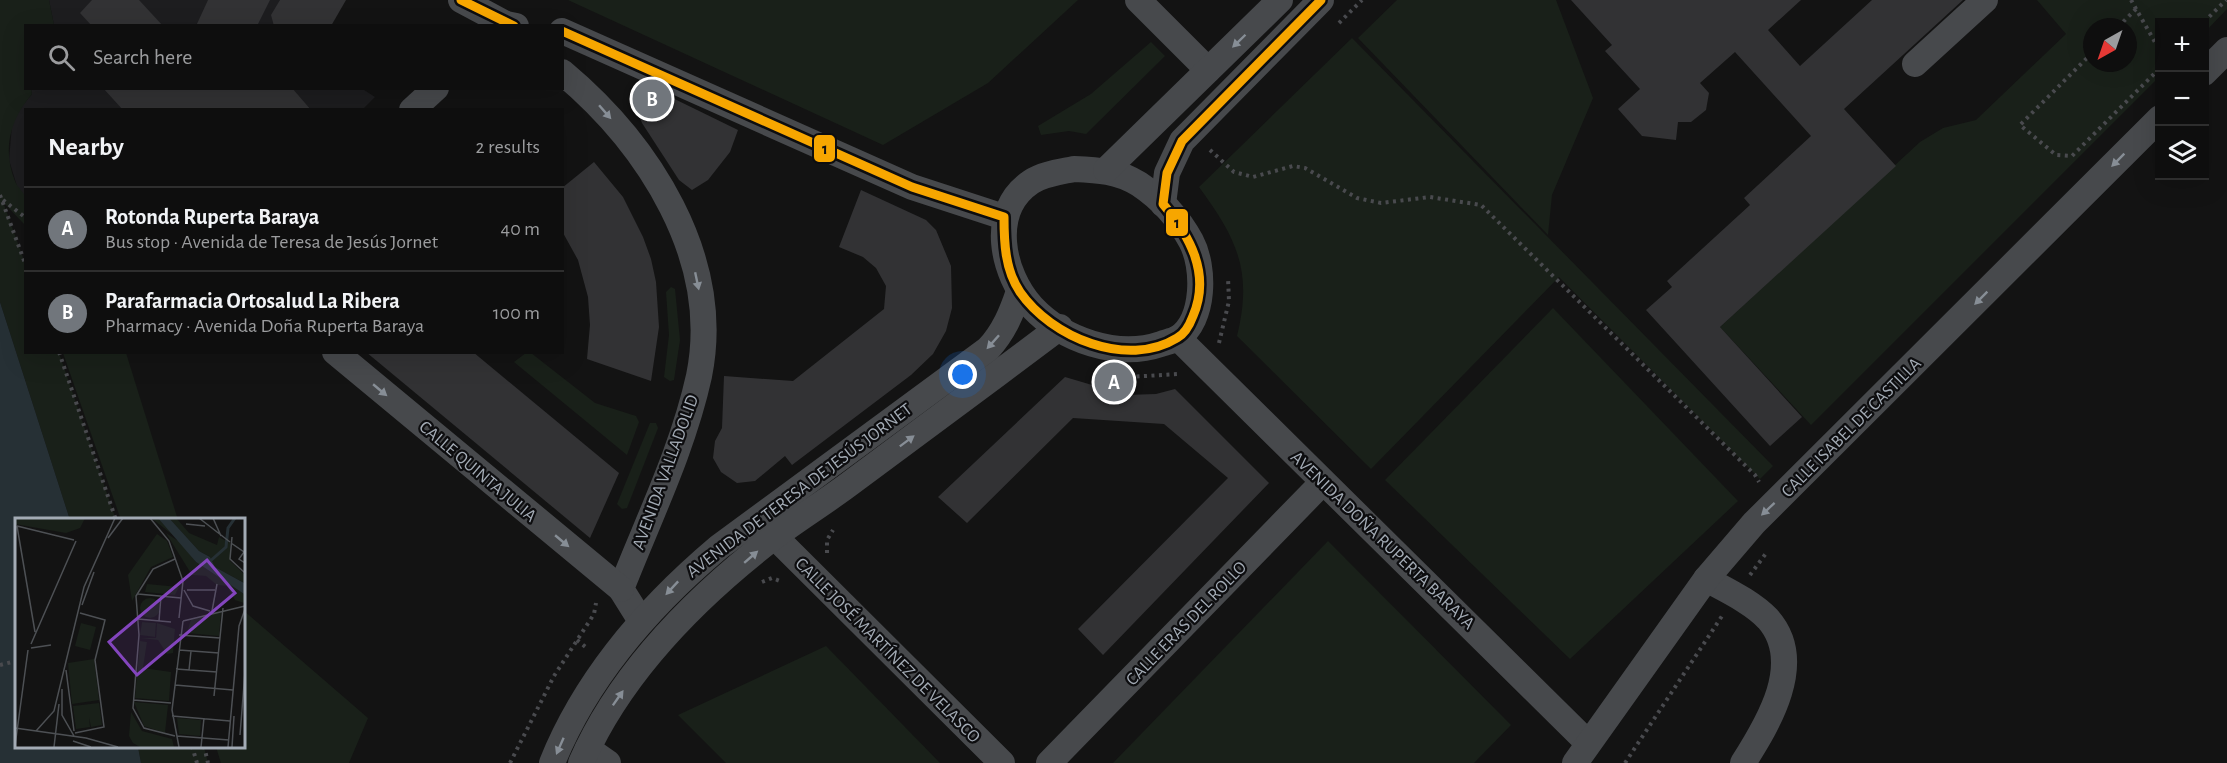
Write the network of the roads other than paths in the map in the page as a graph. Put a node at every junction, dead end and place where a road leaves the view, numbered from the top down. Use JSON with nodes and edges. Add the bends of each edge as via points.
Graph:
{"nodes":[{"id":1,"x":461,"y":0,"type":"edge"},
{"id":2,"x":1138,"y":0,"type":"edge"},
{"id":3,"x":1280,"y":0,"type":"edge"},
{"id":4,"x":1321,"y":0,"type":"edge"},
{"id":5,"x":1985,"y":0,"type":"edge"},
{"id":6,"x":507,"y":24,"type":"edge"},
{"id":7,"x":564,"y":32,"type":"edge"},
{"id":8,"x":2227,"y":50,"type":"edge"},
{"id":9,"x":1915,"y":64,"type":"dead end"},
{"id":10,"x":1208,"y":70,"type":"junction"},
{"id":11,"x":2206,"y":72,"type":"edge"},
{"id":12,"x":564,"y":74,"type":"edge"},
{"id":13,"x":434,"y":90,"type":"edge"},
{"id":14,"x":414,"y":108,"type":"edge"},
{"id":15,"x":2155,"y":123,"type":"edge"},
{"id":16,"x":1106,"y":170,"type":"junction"},
{"id":17,"x":1163,"y":204,"type":"junction"},
{"id":18,"x":1004,"y":217,"type":"junction"},
{"id":19,"x":1019,"y":291,"type":"junction"},
{"id":20,"x":1060,"y":327,"type":"junction"},
{"id":21,"x":1178,"y":338,"type":"junction"},
{"id":22,"x":337,"y":354,"type":"edge"},
{"id":23,"x":1323,"y":482,"type":"junction"},
{"id":24,"x":775,"y":537,"type":"junction"},
{"id":25,"x":1706,"y":579,"type":"junction"},
{"id":26,"x":621,"y":589,"type":"junction"},
{"id":27,"x":641,"y":621,"type":"junction"},
{"id":28,"x":1581,"y":753,"type":"edge"},
{"id":29,"x":592,"y":758,"type":"edge"},
{"id":30,"x":552,"y":763,"type":"edge"},
{"id":31,"x":1002,"y":763,"type":"edge"},
{"id":32,"x":1049,"y":763,"type":"edge"},
{"id":33,"x":1743,"y":763,"type":"edge"}],
"edges":[{"from":1,"to":6,"type":"street"},
{"from":2,"to":10,"type":"street"},
{"from":3,"to":10,"type":"street","one_way":true},
{"from":4,"to":17,"type":"street","via":[[1182,141],[1167,173]]},
{"from":5,"to":9,"type":"street"},
{"from":7,"to":18,"type":"street","via":[[912,187]]},
{"from":8,"to":11,"type":"street"},
{"from":10,"to":16,"type":"street"},
{"from":12,"to":26,"type":"street","name":"AVENIDA VALLADOLID","one_way":true,"via":[[605,112],[643,156],[681,228],[702,306],[699,375],[684,428]]},
{"from":13,"to":14,"type":"street"},
{"from":15,"to":25,"type":"street","name":"CALLE ISABEL DE CASTILLA","one_way":true,"via":[[1754,523]]},
{"from":16,"to":17,"type":"street","via":[[1139,184]]},
{"from":16,"to":18,"type":"street","via":[[1074,169],[1031,182],[1017,194]]},
{"from":17,"to":21,"type":"street","via":[[1192,243],[1200,271],[1199,299],[1192,319]]},
{"from":18,"to":19,"type":"street","via":[[1004,245]]},
{"from":19,"to":20,"type":"street"},
{"from":19,"to":27,"type":"street","name":"AVENIDA DE TERESA DE JESÚS JORNET","one_way":true,"via":[[1013,312],[988,349],[719,547]]},
{"from":20,"to":21,"type":"street","via":[[1085,342],[1119,350]]},
{"from":24,"to":20,"type":"street","name":"AVENIDA DE TERESA DE JESÚS JORNET","one_way":true},
{"from":21,"to":23,"type":"street","name":"AVENIDA DOÑA RUPERTA BARAYA"},
{"from":22,"to":26,"type":"street","name":"CALLE QUINTA JULIA","one_way":true},
{"from":23,"to":28,"type":"street","name":"AVENIDA DOÑA RUPERTA BARAYA"},
{"from":23,"to":32,"type":"street","name":"CALLE ERAS DEL ROLLO"},
{"from":29,"to":24,"type":"street","name":"AVENIDA DE TERESA DE JESÚS JORNET","one_way":true,"via":[[606,716],[659,643],[686,613]]},
{"from":24,"to":31,"type":"street","name":"CALLE JOSÉ MARTÍNEZ DE VELASCO"},
{"from":25,"to":28,"type":"street","name":"CALLE ISABEL DE CASTILLA"},
{"from":25,"to":33,"type":"street","via":[[1768,619],[1781,640],[1784,673],[1779,696]]},
{"from":26,"to":27,"type":"street"},
{"from":27,"to":30,"type":"street","name":"AVENIDA DE TERESA DE JESÚS JORNET","one_way":true,"via":[[582,702]]}]}
